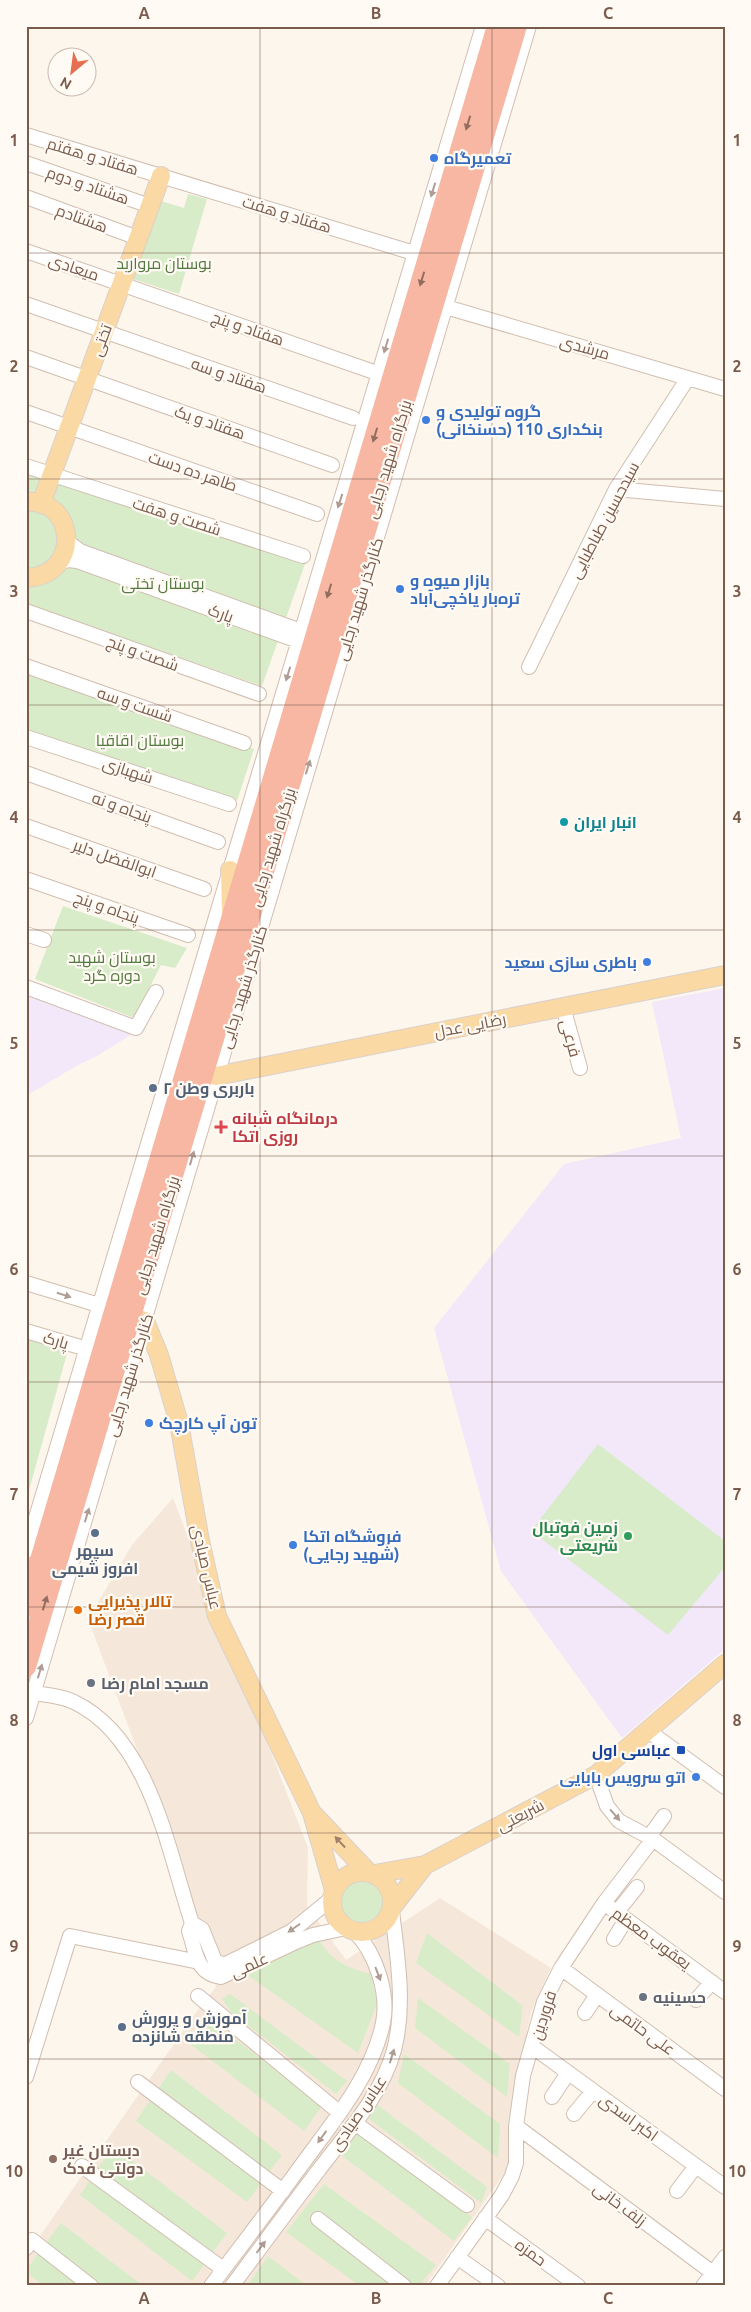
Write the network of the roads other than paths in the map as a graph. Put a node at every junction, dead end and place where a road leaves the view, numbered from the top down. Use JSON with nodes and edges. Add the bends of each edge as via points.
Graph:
{"nodes":[{"id":1,"x":483,"y":26,"type":"edge"},
{"id":2,"x":497,"y":26,"type":"edge"},
{"id":3,"x":517,"y":26,"type":"edge"},
{"id":4,"x":529,"y":26,"type":"edge"},
{"id":5,"x":26,"y":135,"type":"edge"},
{"id":6,"x":26,"y":163,"type":"edge"},
{"id":7,"x":161,"y":176,"type":"junction"},
{"id":8,"x":26,"y":197,"type":"edge"},
{"id":9,"x":150,"y":206,"type":"junction"},
{"id":10,"x":138,"y":238,"type":"junction"},
{"id":11,"x":26,"y":251,"type":"edge"},
{"id":12,"x":414,"y":253,"type":"junction"},
{"id":13,"x":122,"y":284,"type":"junction"},
{"id":14,"x":26,"y":304,"type":"edge"},
{"id":15,"x":446,"y":307,"type":"junction"},
{"id":16,"x":104,"y":332,"type":"junction"},
{"id":17,"x":26,"y":357,"type":"edge"},
{"id":18,"x":374,"y":372,"type":"dead end"},
{"id":19,"x":688,"y":378,"type":"junction"},
{"id":20,"x":87,"y":379,"type":"junction"},
{"id":21,"x":725,"y":388,"type":"edge"},
{"id":22,"x":26,"y":412,"type":"edge"},
{"id":23,"x":353,"y":418,"type":"dead end"},
{"id":24,"x":69,"y":427,"type":"junction"},
{"id":25,"x":332,"y":464,"type":"dead end"},
{"id":26,"x":26,"y":466,"type":"edge"},
{"id":27,"x":52,"y":475,"type":"junction"},
{"id":28,"x":616,"y":489,"type":"junction"},
{"id":29,"x":725,"y":499,"type":"edge"},
{"id":30,"x":34,"y":503,"type":"edge"},
{"id":31,"x":316,"y":514,"type":"dead end"},
{"id":32,"x":67,"y":541,"type":"junction"},
{"id":33,"x":303,"y":556,"type":"dead end"},
{"id":34,"x":59,"y":563,"type":"junction"},
{"id":35,"x":121,"y":572,"type":"junction"},
{"id":36,"x":26,"y":578,"type":"edge"},
{"id":37,"x":26,"y":611,"type":"edge"},
{"id":38,"x":297,"y":635,"type":"junction"},
{"id":39,"x":26,"y":666,"type":"edge"},
{"id":40,"x":529,"y":667,"type":"dead end"},
{"id":41,"x":259,"y":694,"type":"dead end"},
{"id":42,"x":26,"y":737,"type":"edge"},
{"id":43,"x":244,"y":743,"type":"dead end"},
{"id":44,"x":26,"y":773,"type":"edge"},
{"id":45,"x":229,"y":804,"type":"dead end"},
{"id":46,"x":26,"y":826,"type":"edge"},
{"id":47,"x":218,"y":842,"type":"dead end"},
{"id":48,"x":230,"y":870,"type":"junction"},
{"id":49,"x":26,"y":879,"type":"edge"},
{"id":50,"x":204,"y":889,"type":"dead end"},
{"id":51,"x":232,"y":919,"type":"junction"},
{"id":52,"x":26,"y":934,"type":"edge"},
{"id":53,"x":188,"y":935,"type":"dead end"},
{"id":54,"x":44,"y":940,"type":"dead end"},
{"id":55,"x":725,"y":975,"type":"edge"},
{"id":56,"x":26,"y":986,"type":"edge"},
{"id":57,"x":156,"y":992,"type":"dead end"},
{"id":58,"x":562,"y":1007,"type":"junction"},
{"id":59,"x":580,"y":1068,"type":"dead end"},
{"id":60,"x":216,"y":1076,"type":"junction"},
{"id":61,"x":26,"y":1283,"type":"edge"},
{"id":62,"x":123,"y":1314,"type":"junction"},
{"id":63,"x":26,"y":1331,"type":"edge"},
{"id":64,"x":87,"y":1349,"type":"junction"},
{"id":65,"x":26,"y":1552,"type":"edge"},
{"id":66,"x":26,"y":1607,"type":"edge"},
{"id":67,"x":26,"y":1667,"type":"edge"},
{"id":68,"x":722,"y":1670,"type":"edge"},
{"id":69,"x":34,"y":1693,"type":"junction"},
{"id":70,"x":26,"y":1718,"type":"edge"},
{"id":71,"x":647,"y":1730,"type":"junction"},
{"id":72,"x":596,"y":1775,"type":"junction"},
{"id":73,"x":725,"y":1787,"type":"edge"},
{"id":74,"x":312,"y":1813,"type":"junction"},
{"id":75,"x":664,"y":1816,"type":"dead end"},
{"id":76,"x":651,"y":1838,"type":"junction"},
{"id":77,"x":425,"y":1865,"type":"junction"},
{"id":78,"x":371,"y":1873,"type":"junction"},
{"id":79,"x":637,"y":1887,"type":"dead end"},
{"id":80,"x":725,"y":1892,"type":"edge"},
{"id":81,"x":333,"y":1894,"type":"junction"},
{"id":82,"x":604,"y":1903,"type":"junction"},
{"id":83,"x":392,"y":1909,"type":"junction"},
{"id":84,"x":621,"y":1916,"type":"junction"},
{"id":85,"x":192,"y":1923,"type":"junction"},
{"id":86,"x":351,"y":1930,"type":"junction"},
{"id":87,"x":614,"y":1939,"type":"dead end"},
{"id":88,"x":215,"y":1961,"type":"junction"},
{"id":89,"x":201,"y":1966,"type":"junction"},
{"id":90,"x":561,"y":1968,"type":"junction"},
{"id":91,"x":712,"y":1982,"type":"junction"},
{"id":92,"x":725,"y":1992,"type":"edge"},
{"id":93,"x":597,"y":1995,"type":"junction"},
{"id":94,"x":198,"y":1996,"type":"dead end"},
{"id":95,"x":696,"y":2000,"type":"dead end"},
{"id":96,"x":585,"y":2013,"type":"dead end"},
{"id":97,"x":533,"y":2047,"type":"junction"},
{"id":98,"x":568,"y":2073,"type":"junction"},
{"id":99,"x":26,"y":2077,"type":"edge"},
{"id":100,"x":138,"y":2082,"type":"dead end"},
{"id":101,"x":725,"y":2089,"type":"edge"},
{"id":102,"x":593,"y":2091,"type":"junction"},
{"id":103,"x":552,"y":2097,"type":"dead end"},
{"id":104,"x":340,"y":2113,"type":"junction"},
{"id":105,"x":574,"y":2114,"type":"dead end"},
{"id":106,"x":355,"y":2123,"type":"junction"},
{"id":107,"x":516,"y":2126,"type":"junction"},
{"id":108,"x":82,"y":2166,"type":"dead end"},
{"id":109,"x":696,"y":2166,"type":"junction"},
{"id":110,"x":725,"y":2187,"type":"edge"},
{"id":111,"x":283,"y":2191,"type":"junction"},
{"id":112,"x":677,"y":2191,"type":"dead end"},
{"id":113,"x":467,"y":2205,"type":"dead end"},
{"id":114,"x":485,"y":2218,"type":"junction"},
{"id":115,"x":318,"y":2219,"type":"dead end"},
{"id":116,"x":26,"y":2248,"type":"edge"},
{"id":117,"x":725,"y":2256,"type":"edge"},
{"id":118,"x":458,"y":2257,"type":"junction"},
{"id":119,"x":223,"y":2269,"type":"junction"},
{"id":120,"x":713,"y":2273,"type":"junction"},
{"id":121,"x":725,"y":2282,"type":"edge"},
{"id":122,"x":239,"y":2283,"type":"edge"},
{"id":123,"x":91,"y":2286,"type":"edge"},
{"id":124,"x":211,"y":2286,"type":"edge"},
{"id":125,"x":404,"y":2286,"type":"edge"},
{"id":126,"x":437,"y":2286,"type":"edge"},
{"id":127,"x":498,"y":2286,"type":"edge"},
{"id":128,"x":578,"y":2286,"type":"edge"},
{"id":129,"x":703,"y":2286,"type":"edge"}],
"edges":[{"from":1,"to":12,"type":"street","name":"کنارگذر شهید رجایی","one_way":true},
{"from":2,"to":51,"type":"highway","name":"بزرگراه شهید رجایی","one_way":true},
{"from":3,"to":62,"type":"highway","name":"بزرگراه شهید رجایی"},
{"from":4,"to":15,"type":"street","name":"کنارگذر شهید رجایی"},
{"from":5,"to":7,"type":"street","name":"هفتاد و هفتم"},
{"from":6,"to":9,"type":"street","name":"هشتاد و دوم"},
{"from":7,"to":9,"type":"main road","name":"تختی"},
{"from":7,"to":12,"type":"street","name":"هفتاد و هفت"},
{"from":8,"to":10,"type":"street","name":"هشتادم"},
{"from":9,"to":10,"type":"main road","name":"تختی"},
{"from":10,"to":13,"type":"main road","name":"تختی"},
{"from":11,"to":13,"type":"street","name":"میعادی"},
{"from":12,"to":38,"type":"street","name":"کنارگذر شهید رجایی","one_way":true},
{"from":13,"to":16,"type":"main road","name":"تختی"},
{"from":13,"to":18,"type":"street","name":"هفتاد و پنج"},
{"from":14,"to":16,"type":"street","name":"هفتاد و سه"},
{"from":15,"to":19,"type":"street","name":"مرشدی"},
{"from":60,"to":15,"type":"street","name":"کنارگذر شهید رجایی","one_way":true},
{"from":16,"to":20,"type":"main road","name":"تختی"},
{"from":16,"to":23,"type":"street","name":"هفتاد و سه"},
{"from":17,"to":20,"type":"street","name":"هفتاد و یک"},
{"from":19,"to":21,"type":"street","name":"مرشدی"},
{"from":19,"to":28,"type":"street","name":"سیدحسین طباطبایی"},
{"from":20,"to":24,"type":"main road","name":"تختی"},
{"from":20,"to":25,"type":"street","name":"هفتاد و یک"},
{"from":22,"to":24,"type":"street","name":"طاهر ده دست"},
{"from":24,"to":27,"type":"main road","name":"تختی"},
{"from":24,"to":31,"type":"street","name":"طاهر ده دست"},
{"from":26,"to":27,"type":"street","name":"شصت و هفت"},
{"from":27,"to":30,"type":"main road","name":"تختی"},
{"from":27,"to":33,"type":"street","name":"شصت و هفت"},
{"from":28,"to":29,"type":"street"},
{"from":28,"to":40,"type":"street","name":"سیدحسین طباطبایی"},
{"from":30,"to":32,"type":"main road","via":[[52,510],[60,518],[66,529]]},
{"from":32,"to":34,"type":"main road"},
{"from":32,"to":35,"type":"street","name":"پارک"},
{"from":34,"to":35,"type":"street","name":"پارک","via":[[77,561]]},
{"from":34,"to":36,"type":"main road","via":[[39,577]]},
{"from":35,"to":38,"type":"street","name":"پارک"},
{"from":37,"to":41,"type":"street","name":"شصت و پنج"},
{"from":38,"to":48,"type":"street","name":"کنارگذر شهید رجایی","one_way":true},
{"from":39,"to":43,"type":"street","name":"شست و سه"},
{"from":42,"to":45,"type":"street","name":"شهبازی"},
{"from":44,"to":47,"type":"street","name":"پنجاه و نه"},
{"from":46,"to":50,"type":"street","name":"ابوالفضل دلیر"},
{"from":48,"to":51,"type":"main road"},
{"from":48,"to":62,"type":"street","name":"کنارگذر شهید رجایی"},
{"from":49,"to":53,"type":"street","name":"پنجاه و پنج"},
{"from":51,"to":62,"type":"highway","name":"بزرگراه شهید رجایی"},
{"from":52,"to":54,"type":"street"},
{"from":55,"to":58,"type":"main road","name":"رضایی عدل"},
{"from":56,"to":57,"type":"street","via":[[136,1028]]},
{"from":58,"to":59,"type":"street","name":"فرعی"},
{"from":58,"to":60,"type":"main road","name":"رضایی عدل"},
{"from":62,"to":60,"type":"street","name":"کنارگذر شهید رجایی","one_way":true},
{"from":61,"to":62,"type":"street","one_way":true},
{"from":62,"to":64,"type":"street","name":"کنارگذر شهید رجایی"},
{"from":62,"to":66,"type":"highway","name":"بزرگراه شهید رجایی"},
{"from":67,"to":62,"type":"highway","name":"بزرگراه شهید رجایی","one_way":true},
{"from":69,"to":62,"type":"street","name":"کنارگذر شهید رجایی","one_way":true},
{"from":62,"to":74,"type":"main road","name":"عباس صیادی","via":[[159,1355],[179,1423],[200,1540],[218,1616]]},
{"from":63,"to":64,"type":"street","name":"پارک"},
{"from":64,"to":65,"type":"street","name":"کنارگذر شهید رجایی"},
{"from":68,"to":71,"type":"main road","name":"شریعتی"},
{"from":69,"to":70,"type":"street","name":"کنارگذر شهید رجایی"},
{"from":69,"to":85,"type":"street","via":[[73,1701],[98,1715],[112,1728],[138,1768],[156,1807]]},
{"from":71,"to":72,"type":"main road","name":"شریعتی"},
{"from":71,"to":73,"type":"street"},
{"from":72,"to":76,"type":"street","one_way":true,"via":[[607,1806],[619,1821]]},
{"from":72,"to":77,"type":"main road","name":"شریعتی"},
{"from":78,"to":74,"type":"main road","name":"عباس صیادی","one_way":true},
{"from":74,"to":81,"type":"main road","name":"عباس صیادی"},
{"from":75,"to":76,"type":"street","name":"فروردین"},
{"from":76,"to":80,"type":"street"},
{"from":76,"to":82,"type":"street","name":"فروردین"},
{"from":77,"to":78,"type":"main road","name":"شریعتی"},
{"from":77,"to":83,"type":"main road","name":"شریعتی"},
{"from":78,"to":81,"type":"main road","via":[[350,1874],[341,1880]]},
{"from":78,"to":83,"type":"main road","via":[[389,1888]]},
{"from":79,"to":84,"type":"street"},
{"from":81,"to":86,"type":"main road","via":[[336,1918]]},
{"from":81,"to":88,"type":"street","name":"علمی","one_way":true,"via":[[292,1931],[224,1964]]},
{"from":82,"to":84,"type":"street","name":"یعقوب معظم"},
{"from":82,"to":90,"type":"street","name":"فروردین"},
{"from":83,"to":86,"type":"main road","via":[[382,1926],[374,1930]]},
{"from":106,"to":83,"type":"street","name":"عباس صیادی","one_way":true,"via":[[387,2071],[394,2048],[400,1975]]},
{"from":84,"to":87,"type":"street"},
{"from":84,"to":91,"type":"street","name":"یعقوب معظم"},
{"from":85,"to":88,"type":"street","name":"علمی","via":[[202,1929]]},
{"from":85,"to":89,"type":"street","via":[[189,1931]]},
{"from":86,"to":89,"type":"street","name":"علمی","via":[[313,1935],[221,1978],[210,1976]]},
{"from":86,"to":104,"type":"street","name":"عباس صیادی","one_way":true,"via":[[364,1942],[382,1985],[384,2021],[366,2069]]},
{"from":88,"to":89,"type":"street"},
{"from":89,"to":99,"type":"street","name":"علمی","via":[[70,1936]]},
{"from":90,"to":93,"type":"street","name":"علی حاتمی"},
{"from":90,"to":97,"type":"street","name":"فروردین","via":[[544,2002]]},
{"from":91,"to":92,"type":"street","name":"یعقوب معظم"},
{"from":91,"to":95,"type":"street"},
{"from":93,"to":96,"type":"street"},
{"from":93,"to":101,"type":"street","name":"علی حاتمی"},
{"from":94,"to":104,"type":"street"},
{"from":97,"to":98,"type":"street","name":"اکبر اسدی"},
{"from":97,"to":107,"type":"street","name":"فروردین","via":[[524,2076]]},
{"from":98,"to":102,"type":"street","name":"اکبر اسدی"},
{"from":98,"to":103,"type":"street"},
{"from":100,"to":111,"type":"street"},
{"from":102,"to":105,"type":"street"},
{"from":102,"to":109,"type":"street","name":"اکبر اسدی"},
{"from":104,"to":111,"type":"street","name":"عباس صیادی","one_way":true},
{"from":106,"to":113,"type":"street"},
{"from":122,"to":106,"type":"street","name":"عباس صیادی","one_way":true},
{"from":107,"to":114,"type":"street","name":"فروردین","via":[[514,2170],[502,2195]]},
{"from":107,"to":120,"type":"street","name":"زلف خانی"},
{"from":108,"to":119,"type":"street"},
{"from":109,"to":110,"type":"street","name":"اکبر اسدی"},
{"from":109,"to":112,"type":"street"},
{"from":111,"to":119,"type":"street","name":"عباس صیادی"},
{"from":114,"to":118,"type":"street","name":"فروردین"},
{"from":114,"to":128,"type":"street","name":"حمزه"},
{"from":115,"to":125,"type":"street"},
{"from":116,"to":123,"type":"street","via":[[32,2240]]},
{"from":117,"to":120,"type":"street"},
{"from":118,"to":126,"type":"street","name":"فروردین"},
{"from":118,"to":127,"type":"street"},
{"from":119,"to":124,"type":"street","name":"عباس صیادی"},
{"from":120,"to":121,"type":"street","name":"زلف خانی"},
{"from":120,"to":129,"type":"street"}]}
